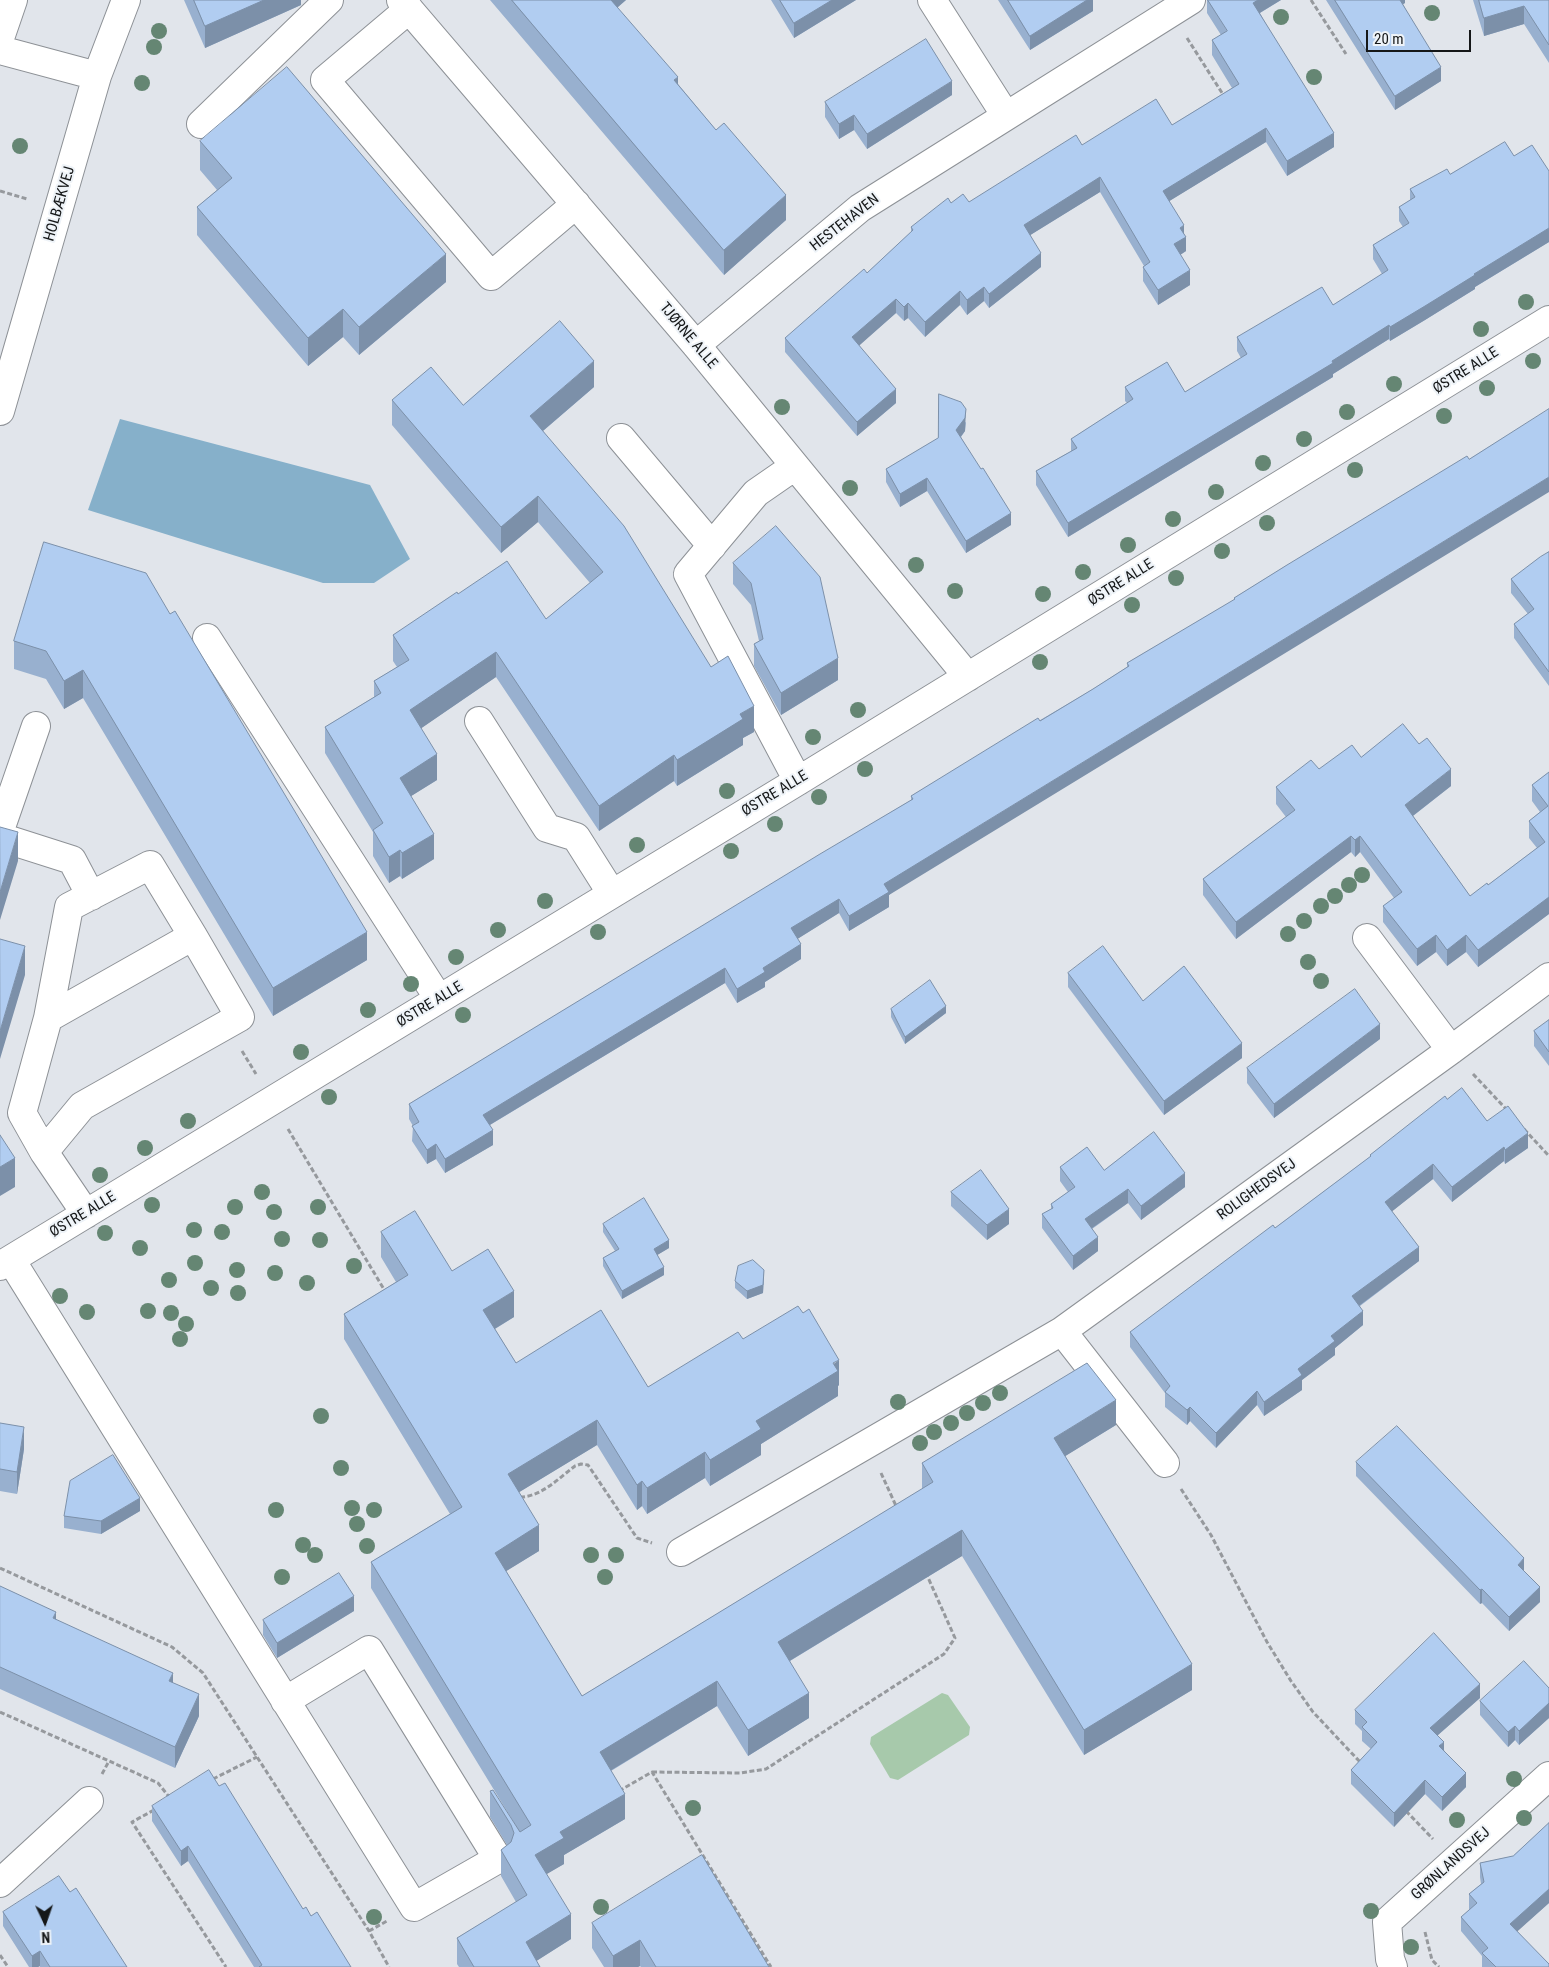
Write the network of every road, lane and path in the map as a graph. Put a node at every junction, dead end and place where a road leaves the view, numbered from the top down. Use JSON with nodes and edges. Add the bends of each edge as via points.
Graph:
{"nodes":[{"id":1,"x":13,"y":0,"type":"edge"},
{"id":2,"x":126,"y":0,"type":"edge"},
{"id":3,"x":329,"y":0,"type":"edge"},
{"id":4,"x":932,"y":0,"type":"edge"},
{"id":5,"x":1311,"y":0,"type":"edge"},
{"id":6,"x":405,"y":5,"type":"edge"},
{"id":7,"x":1180,"y":6,"type":"edge"},
{"id":8,"x":0,"y":38,"type":"edge"},
{"id":9,"x":0,"y":50,"type":"edge"},
{"id":10,"x":1346,"y":54,"type":"dead end"},
{"id":11,"x":98,"y":76,"type":"junction"},
{"id":12,"x":1227,"y":100,"type":"edge"},
{"id":13,"x":1006,"y":116,"type":"junction"},
{"id":14,"x":201,"y":124,"type":"dead end"},
{"id":15,"x":576,"y":204,"type":"junction"},
{"id":16,"x":1549,"y":320,"type":"edge"},
{"id":17,"x":696,"y":345,"type":"junction"},
{"id":18,"x":2,"y":394,"type":"edge"},
{"id":19,"x":621,"y":438,"type":"dead end"},
{"id":20,"x":795,"y":466,"type":"junction"},
{"id":21,"x":712,"y":546,"type":"junction"},
{"id":22,"x":207,"y":638,"type":"dead end"},
{"id":23,"x":968,"y":677,"type":"junction"},
{"id":24,"x":479,"y":721,"type":"dead end"},
{"id":25,"x":36,"y":726,"type":"dead end"},
{"id":26,"x":798,"y":781,"type":"junction"},
{"id":27,"x":0,"y":830,"type":"edge"},
{"id":28,"x":0,"y":837,"type":"edge"},
{"id":29,"x":612,"y":894,"type":"junction"},
{"id":30,"x":91,"y":896,"type":"junction"},
{"id":31,"x":193,"y":936,"type":"junction"},
{"id":32,"x":1367,"y":938,"type":"dead end"},
{"id":33,"x":1549,"y":977,"type":"edge"},
{"id":34,"x":440,"y":999,"type":"junction"},
{"id":35,"x":48,"y":1018,"type":"junction"},
{"id":36,"x":227,"y":1025,"type":"junction"},
{"id":37,"x":1451,"y":1050,"type":"junction"},
{"id":38,"x":272,"y":1101,"type":"junction"},
{"id":39,"x":1510,"y":1114,"type":"edge"},
{"id":40,"x":1523,"y":1128,"type":"edge"},
{"id":41,"x":44,"y":1152,"type":"junction"},
{"id":42,"x":1549,"y":1156,"type":"edge"},
{"id":43,"x":86,"y":1214,"type":"junction"},
{"id":44,"x":5,"y":1263,"type":"edge"},
{"id":45,"x":390,"y":1298,"type":"edge"},
{"id":46,"x":1062,"y":1331,"type":"junction"},
{"id":47,"x":867,"y":1443,"type":"junction"},
{"id":48,"x":1165,"y":1463,"type":"joint"},
{"id":49,"x":516,"y":1497,"type":"edge"},
{"id":50,"x":899,"y":1514,"type":"edge"},
{"id":51,"x":681,"y":1552,"type":"joint"},
{"id":52,"x":923,"y":1567,"type":"edge"},
{"id":53,"x":0,"y":1568,"type":"edge"},
{"id":54,"x":285,"y":1701,"type":"junction"},
{"id":55,"x":0,"y":1712,"type":"edge"},
{"id":56,"x":257,"y":1757,"type":"junction"},
{"id":57,"x":1367,"y":1769,"type":"edge"},
{"id":58,"x":652,"y":1772,"type":"junction"},
{"id":59,"x":1549,"y":1776,"type":"edge"},
{"id":60,"x":206,"y":1783,"type":"edge"},
{"id":61,"x":618,"y":1792,"type":"edge"},
{"id":62,"x":89,"y":1801,"type":"dead end"},
{"id":63,"x":1400,"y":1804,"type":"edge"},
{"id":64,"x":164,"y":1805,"type":"edge"},
{"id":65,"x":156,"y":1809,"type":"edge"},
{"id":66,"x":1454,"y":1861,"type":"junction"},
{"id":67,"x":0,"y":1883,"type":"edge"},
{"id":68,"x":0,"y":1955,"type":"edge"},
{"id":69,"x":8,"y":1967,"type":"edge"},
{"id":70,"x":226,"y":1967,"type":"edge"},
{"id":71,"x":389,"y":1967,"type":"edge"},
{"id":72,"x":772,"y":1967,"type":"edge"},
{"id":73,"x":1393,"y":1967,"type":"edge"}],
"edges":[{"from":1,"to":8,"type":"street"},
{"from":2,"to":11,"type":"street","name":"HOLBÆKVEJ"},
{"from":3,"to":14,"type":"street"},
{"from":4,"to":13,"type":"street"},
{"from":5,"to":10,"type":"path"},
{"from":6,"to":15,"type":"street","name":"TJØRNE ALLE"},
{"from":6,"to":15,"type":"street","via":[[325,80],[491,276]]},
{"from":7,"to":12,"type":"path"},
{"from":7,"to":13,"type":"street","name":"HESTEHAVEN"},
{"from":9,"to":11,"type":"street"},
{"from":11,"to":18,"type":"street","name":"HOLBÆKVEJ"},
{"from":13,"to":17,"type":"street","name":"HESTEHAVEN","via":[[860,208]]},
{"from":15,"to":17,"type":"street","name":"TJØRNE ALLE"},
{"from":16,"to":23,"type":"street","name":"ØSTRE ALLE"},
{"from":17,"to":20,"type":"street","name":"TJØRNE ALLE"},
{"from":19,"to":21,"type":"street"},
{"from":20,"to":21,"type":"street","via":[[756,493]]},
{"from":20,"to":23,"type":"street","name":"TJØRNE ALLE"},
{"from":21,"to":26,"type":"street","via":[[688,574]]},
{"from":22,"to":34,"type":"street"},
{"from":23,"to":26,"type":"street","name":"ØSTRE ALLE"},
{"from":24,"to":29,"type":"street","via":[[547,828],[576,837]]},
{"from":25,"to":27,"type":"street"},
{"from":26,"to":29,"type":"street","name":"ØSTRE ALLE"},
{"from":28,"to":30,"type":"street","via":[[72,860]]},
{"from":29,"to":34,"type":"street","name":"ØSTRE ALLE"},
{"from":30,"to":31,"type":"street","via":[[150,866]]},
{"from":30,"to":35,"type":"street","via":[[69,907]]},
{"from":31,"to":35,"type":"street"},
{"from":31,"to":36,"type":"street","via":[[240,1017]]},
{"from":32,"to":37,"type":"street"},
{"from":33,"to":37,"type":"street","name":"ROLIGHEDSVEJ"},
{"from":34,"to":38,"type":"street","name":"ØSTRE ALLE"},
{"from":35,"to":41,"type":"street","via":[[22,1113]]},
{"from":36,"to":38,"type":"path"},
{"from":36,"to":41,"type":"street","via":[[82,1106]]},
{"from":37,"to":39,"type":"path"},
{"from":37,"to":46,"type":"street","name":"ROLIGHEDSVEJ"},
{"from":38,"to":43,"type":"street","name":"ØSTRE ALLE"},
{"from":38,"to":45,"type":"path"},
{"from":40,"to":42,"type":"path"},
{"from":41,"to":43,"type":"street"},
{"from":43,"to":44,"type":"street","name":"ØSTRE ALLE"},
{"from":44,"to":54,"type":"street"},
{"from":46,"to":47,"type":"street","name":"ROLIGHEDSVEJ"},
{"from":46,"to":48,"type":"street"},
{"from":47,"to":50,"type":"path"},
{"from":47,"to":51,"type":"street","name":"ROLIGHEDSVEJ"},
{"from":48,"to":57,"type":"path","via":[[1211,1535],[1291,1681],[1313,1712]]},
{"from":49,"to":51,"type":"path","via":[[527,1497],[541,1491],[575,1466],[588,1466],[637,1538]]},
{"from":52,"to":58,"type":"path","via":[[955,1638],[944,1654],[766,1768],[740,1773]]},
{"from":53,"to":56,"type":"path","via":[[172,1647],[203,1673]]},
{"from":54,"to":54,"type":"street","via":[[414,1907],[498,1859],[369,1650]]},
{"from":55,"to":64,"type":"path","via":[[158,1783],[172,1800]]},
{"from":56,"to":60,"type":"path"},
{"from":56,"to":71,"type":"path"},
{"from":58,"to":61,"type":"path"},
{"from":58,"to":72,"type":"path"},
{"from":59,"to":66,"type":"street","name":"GRØNLANDSVEJ"},
{"from":62,"to":67,"type":"street"},
{"from":63,"to":66,"type":"path"},
{"from":65,"to":70,"type":"path","via":[[132,1822]]},
{"from":66,"to":73,"type":"street","name":"GRØNLANDSVEJ","via":[[1387,1922]]},
{"from":68,"to":69,"type":"path"}]}
